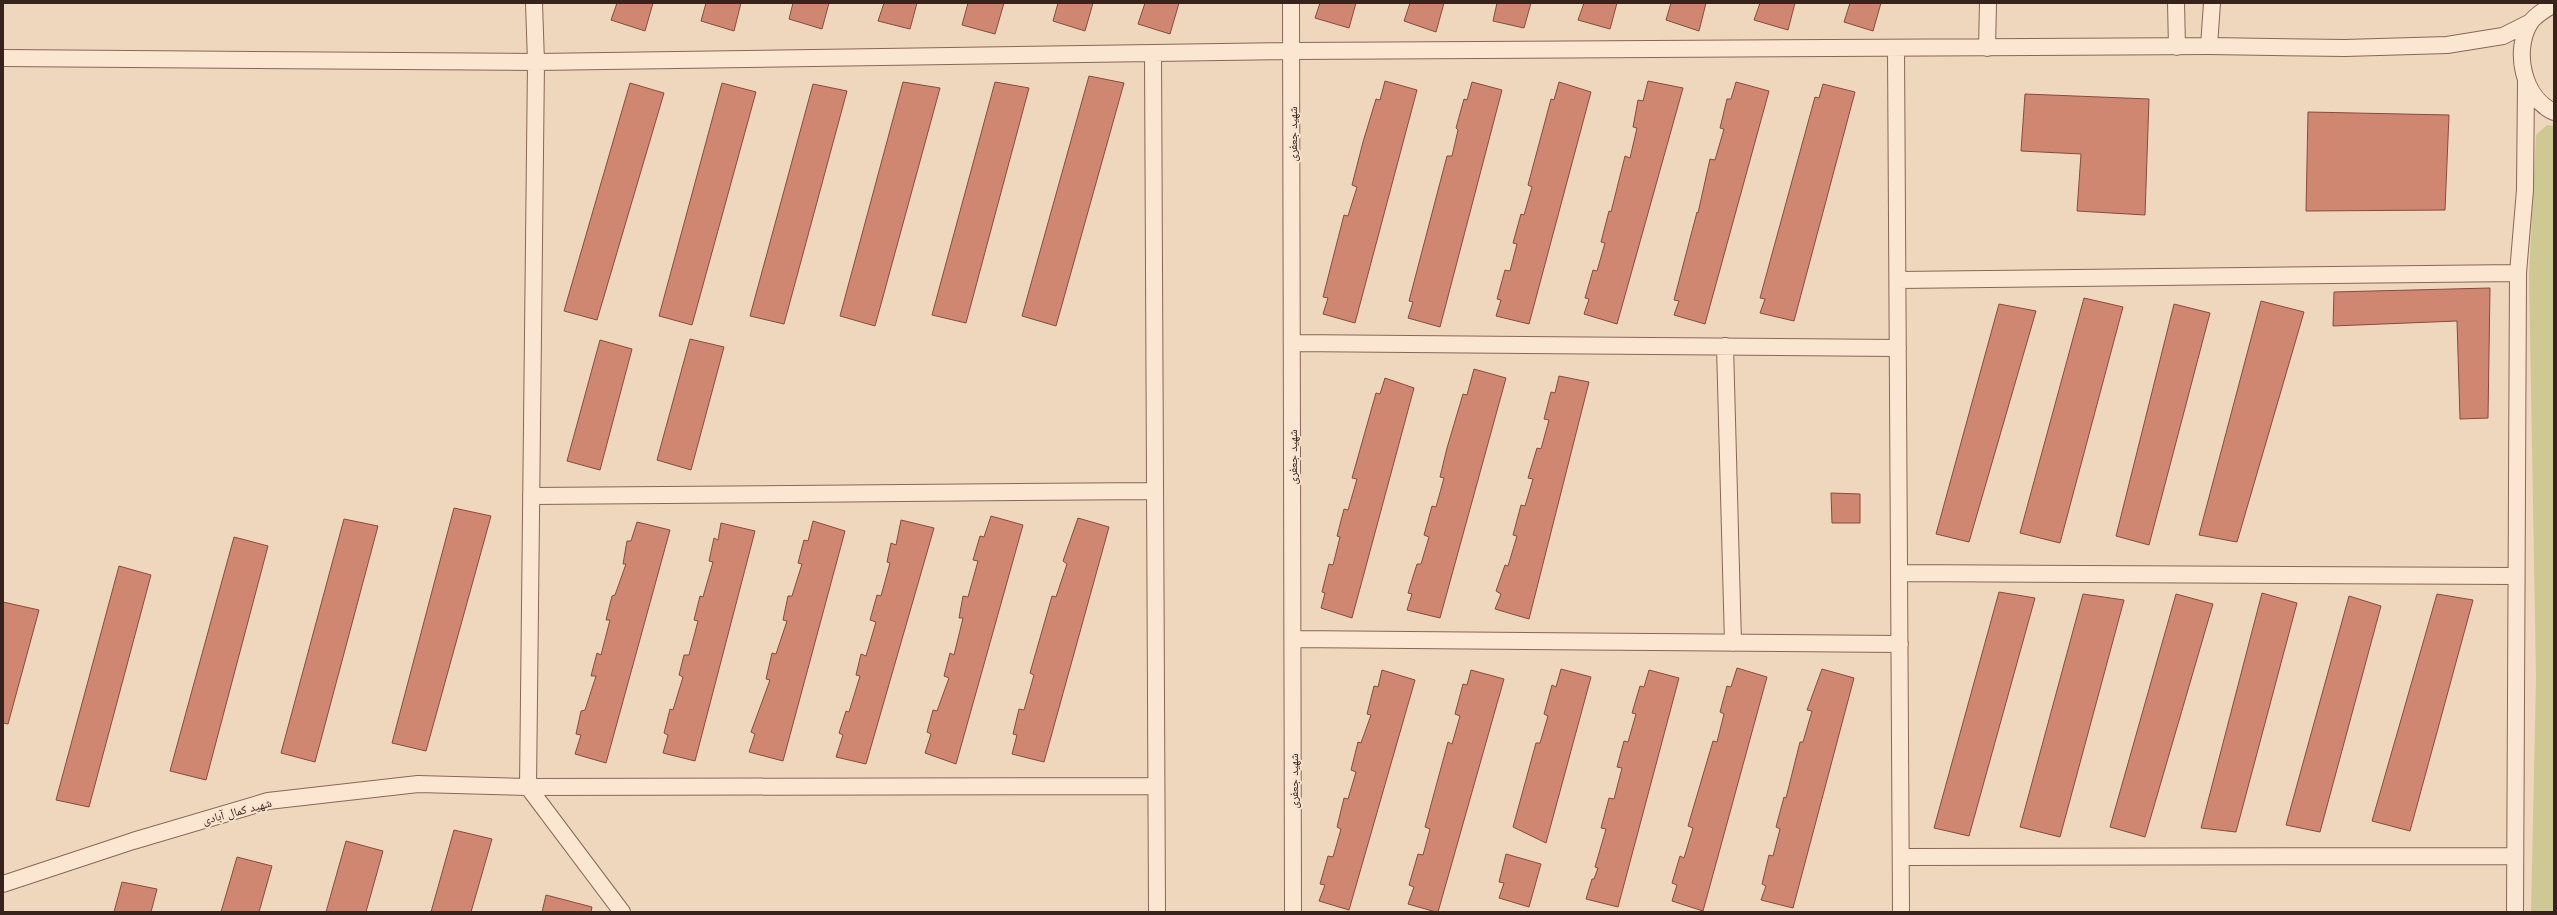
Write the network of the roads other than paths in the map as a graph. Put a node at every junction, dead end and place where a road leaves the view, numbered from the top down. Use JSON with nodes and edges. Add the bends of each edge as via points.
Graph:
{"nodes":[{"id":1,"x":534,"y":3,"type":"edge"},
{"id":2,"x":1292,"y":3,"type":"edge"},
{"id":3,"x":1988,"y":3,"type":"edge"},
{"id":4,"x":2176,"y":3,"type":"edge"},
{"id":5,"x":2212,"y":3,"type":"edge"},
{"id":6,"x":2554,"y":4,"type":"edge"},
{"id":7,"x":2531,"y":22,"type":"junction"},
{"id":8,"x":2209,"y":46,"type":"junction"},
{"id":9,"x":2176,"y":47,"type":"junction"},
{"id":10,"x":1896,"y":48,"type":"junction"},
{"id":11,"x":1987,"y":48,"type":"junction"},
{"id":12,"x":1292,"y":51,"type":"junction"},
{"id":13,"x":1153,"y":53,"type":"junction"},
{"id":14,"x":3,"y":58,"type":"edge"},
{"id":15,"x":536,"y":62,"type":"junction"},
{"id":16,"x":2526,"y":81,"type":"junction"},
{"id":17,"x":2554,"y":112,"type":"edge"},
{"id":18,"x":2518,"y":273,"type":"junction"},
{"id":19,"x":1898,"y":280,"type":"junction"},
{"id":20,"x":1292,"y":343,"type":"junction"},
{"id":21,"x":1725,"y":346,"type":"junction"},
{"id":22,"x":1898,"y":348,"type":"junction"},
{"id":23,"x":1155,"y":490,"type":"junction"},
{"id":24,"x":531,"y":496,"type":"junction"},
{"id":25,"x":1900,"y":573,"type":"junction"},
{"id":26,"x":2515,"y":576,"type":"junction"},
{"id":27,"x":1293,"y":639,"type":"junction"},
{"id":28,"x":1733,"y":643,"type":"junction"},
{"id":29,"x":1900,"y":644,"type":"junction"},
{"id":30,"x":1156,"y":786,"type":"junction"},
{"id":31,"x":528,"y":787,"type":"junction"},
{"id":32,"x":2515,"y":856,"type":"junction"},
{"id":33,"x":1901,"y":857,"type":"junction"},
{"id":34,"x":3,"y":884,"type":"edge"},
{"id":35,"x":622,"y":912,"type":"edge"},
{"id":36,"x":1157,"y":912,"type":"edge"},
{"id":37,"x":1293,"y":912,"type":"edge"},
{"id":38,"x":1901,"y":912,"type":"edge"},
{"id":39,"x":2515,"y":912,"type":"edge"}],
"edges":[{"from":1,"to":15,"type":"street"},
{"from":2,"to":12,"type":"street","name":"شهید جعفری"},
{"from":3,"to":11,"type":"street"},
{"from":4,"to":9,"type":"street"},
{"from":5,"to":8,"type":"street"},
{"from":6,"to":7,"type":"street"},
{"from":7,"to":8,"type":"street","via":[[2503,36],[2447,45],[2345,48]]},
{"from":7,"to":16,"type":"street","via":[[2524,37],[2522,62]]},
{"from":8,"to":9,"type":"street"},
{"from":9,"to":11,"type":"street"},
{"from":10,"to":11,"type":"street"},
{"from":10,"to":12,"type":"street"},
{"from":10,"to":19,"type":"street"},
{"from":12,"to":13,"type":"street"},
{"from":12,"to":20,"type":"street","name":"شهید جعفری"},
{"from":13,"to":15,"type":"street"},
{"from":13,"to":23,"type":"street"},
{"from":14,"to":15,"type":"street"},
{"from":15,"to":24,"type":"street"},
{"from":16,"to":17,"type":"street","via":[[2534,96]]},
{"from":16,"to":18,"type":"street","via":[[2525,190]]},
{"from":18,"to":19,"type":"street"},
{"from":18,"to":26,"type":"street"},
{"from":19,"to":22,"type":"street"},
{"from":20,"to":21,"type":"street"},
{"from":20,"to":27,"type":"street","name":"شهید جعفری"},
{"from":21,"to":22,"type":"street"},
{"from":21,"to":28,"type":"street"},
{"from":22,"to":25,"type":"street"},
{"from":23,"to":24,"type":"street"},
{"from":23,"to":30,"type":"street"},
{"from":24,"to":31,"type":"street"},
{"from":25,"to":26,"type":"street"},
{"from":25,"to":29,"type":"street"},
{"from":26,"to":32,"type":"street"},
{"from":27,"to":28,"type":"street"},
{"from":27,"to":37,"type":"street","name":"شهید جعفری"},
{"from":28,"to":29,"type":"street"},
{"from":29,"to":33,"type":"street"},
{"from":30,"to":31,"type":"street","name":"شهید کمال آبادی"},
{"from":30,"to":36,"type":"street"},
{"from":31,"to":34,"type":"street","name":"شهید کمال آبادی","via":[[418,784],[268,801],[133,841]]},
{"from":31,"to":35,"type":"street"},
{"from":32,"to":33,"type":"street"},
{"from":32,"to":39,"type":"street"},
{"from":33,"to":38,"type":"street"}]}
